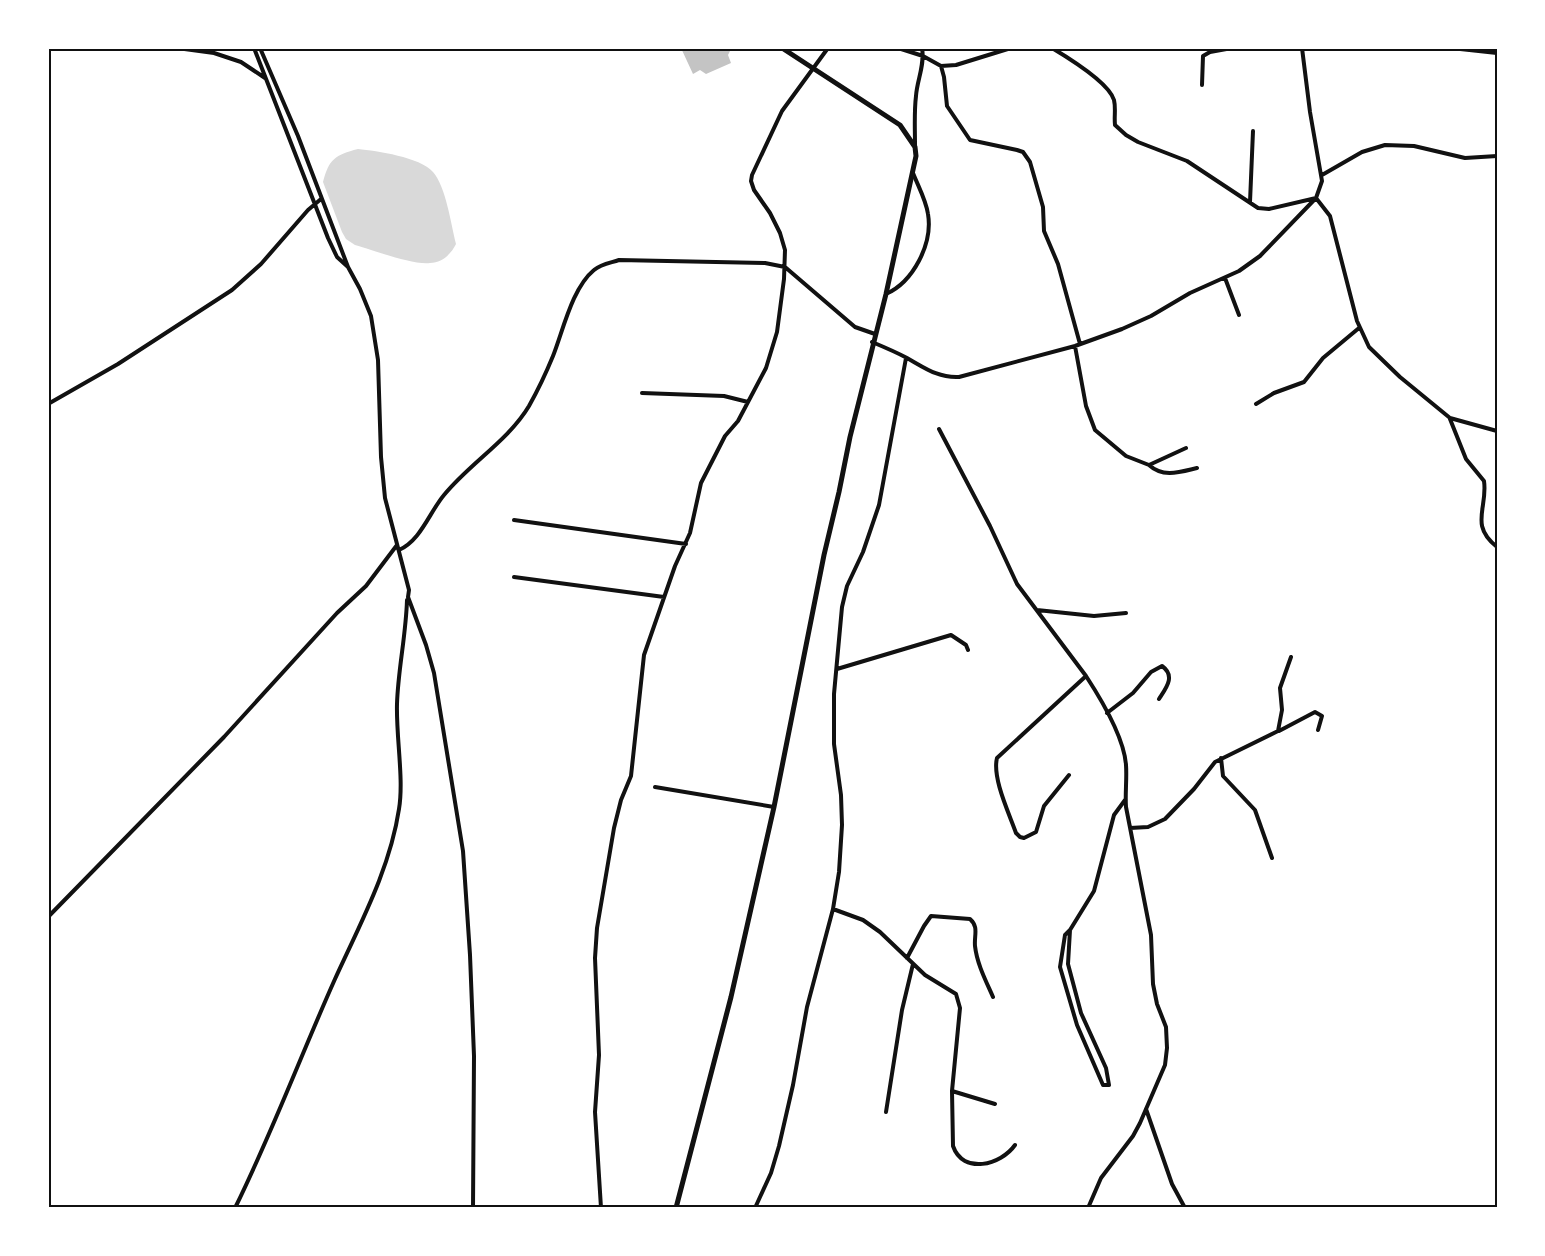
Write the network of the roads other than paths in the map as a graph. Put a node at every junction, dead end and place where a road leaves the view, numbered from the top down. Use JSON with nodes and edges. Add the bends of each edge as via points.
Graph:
{"nodes":[{"id":1,"x":177,"y":48,"type":"edge"},
{"id":2,"x":254,"y":48,"type":"edge"},
{"id":3,"x":260,"y":48,"type":"edge"},
{"id":4,"x":782,"y":48,"type":"edge"},
{"id":5,"x":828,"y":48,"type":"edge"},
{"id":6,"x":898,"y":48,"type":"edge"},
{"id":7,"x":922,"y":48,"type":"edge"},
{"id":8,"x":1011,"y":48,"type":"edge"},
{"id":9,"x":1052,"y":48,"type":"edge"},
{"id":10,"x":1232,"y":48,"type":"edge"},
{"id":11,"x":1302,"y":48,"type":"edge"},
{"id":12,"x":1451,"y":48,"type":"edge"},
{"id":13,"x":1497,"y":53,"type":"edge"},
{"id":14,"x":923,"y":56,"type":"junction"},
{"id":15,"x":941,"y":66,"type":"junction"},
{"id":16,"x":813,"y":68,"type":"junction"},
{"id":17,"x":265,"y":79,"type":"junction"},
{"id":18,"x":1202,"y":85,"type":"dead end"},
{"id":19,"x":1253,"y":131,"type":"dead end"},
{"id":20,"x":298,"y":136,"type":"junction"},
{"id":21,"x":291,"y":139,"type":"junction"},
{"id":22,"x":915,"y":147,"type":"junction"},
{"id":23,"x":1497,"y":156,"type":"edge"},
{"id":24,"x":913,"y":173,"type":"junction"},
{"id":25,"x":1322,"y":175,"type":"junction"},
{"id":26,"x":1316,"y":198,"type":"junction"},
{"id":27,"x":321,"y":199,"type":"junction"},
{"id":28,"x":1250,"y":202,"type":"junction"},
{"id":29,"x":314,"y":204,"type":"junction"},
{"id":30,"x":348,"y":267,"type":"junction"},
{"id":31,"x":785,"y":267,"type":"junction"},
{"id":32,"x":1225,"y":278,"type":"junction"},
{"id":33,"x":886,"y":294,"type":"junction"},
{"id":34,"x":1239,"y":315,"type":"dead end"},
{"id":35,"x":1359,"y":328,"type":"junction"},
{"id":36,"x":875,"y":334,"type":"junction"},
{"id":37,"x":872,"y":342,"type":"junction"},
{"id":38,"x":1078,"y":345,"type":"junction"},
{"id":39,"x":906,"y":358,"type":"junction"},
{"id":40,"x":642,"y":393,"type":"dead end"},
{"id":41,"x":749,"y":402,"type":"junction"},
{"id":42,"x":48,"y":404,"type":"edge"},
{"id":43,"x":1256,"y":404,"type":"dead end"},
{"id":44,"x":1450,"y":418,"type":"junction"},
{"id":45,"x":939,"y":429,"type":"dead end"},
{"id":46,"x":1497,"y":431,"type":"edge"},
{"id":47,"x":1186,"y":448,"type":"dead end"},
{"id":48,"x":1149,"y":465,"type":"junction"},
{"id":49,"x":1197,"y":468,"type":"dead end"},
{"id":50,"x":514,"y":520,"type":"dead end"},
{"id":51,"x":686,"y":544,"type":"junction"},
{"id":52,"x":397,"y":545,"type":"junction"},
{"id":53,"x":1497,"y":547,"type":"edge"},
{"id":54,"x":399,"y":550,"type":"junction"},
{"id":55,"x":513,"y":577,"type":"dead end"},
{"id":56,"x":408,"y":597,"type":"junction"},
{"id":57,"x":664,"y":597,"type":"junction"},
{"id":58,"x":1036,"y":610,"type":"junction"},
{"id":59,"x":1126,"y":613,"type":"dead end"},
{"id":60,"x":968,"y":650,"type":"dead end"},
{"id":61,"x":1291,"y":657,"type":"dead end"},
{"id":62,"x":837,"y":669,"type":"junction"},
{"id":63,"x":1086,"y":676,"type":"junction"},
{"id":64,"x":1159,"y":699,"type":"dead end"},
{"id":65,"x":1107,"y":713,"type":"junction"},
{"id":66,"x":1318,"y":730,"type":"dead end"},
{"id":67,"x":1278,"y":731,"type":"junction"},
{"id":68,"x":1221,"y":758,"type":"junction"},
{"id":69,"x":1069,"y":775,"type":"dead end"},
{"id":70,"x":655,"y":787,"type":"dead end"},
{"id":71,"x":1125,"y":799,"type":"junction"},
{"id":72,"x":774,"y":807,"type":"junction"},
{"id":73,"x":1130,"y":828,"type":"junction"},
{"id":74,"x":1272,"y":858,"type":"dead end"},
{"id":75,"x":832,"y":909,"type":"junction"},
{"id":76,"x":48,"y":917,"type":"edge"},
{"id":77,"x":1070,"y":930,"type":"junction"},
{"id":78,"x":907,"y":958,"type":"junction"},
{"id":79,"x":913,"y":964,"type":"junction"},
{"id":80,"x":993,"y":997,"type":"dead end"},
{"id":81,"x":952,"y":1091,"type":"junction"},
{"id":82,"x":995,"y":1104,"type":"dead end"},
{"id":83,"x":1146,"y":1108,"type":"junction"},
{"id":84,"x":886,"y":1112,"type":"dead end"},
{"id":85,"x":1015,"y":1144,"type":"dead end"},
{"id":86,"x":235,"y":1208,"type":"edge"},
{"id":87,"x":473,"y":1208,"type":"edge"},
{"id":88,"x":601,"y":1208,"type":"edge"},
{"id":89,"x":676,"y":1208,"type":"edge"},
{"id":90,"x":755,"y":1208,"type":"edge"},
{"id":91,"x":1088,"y":1208,"type":"edge"},
{"id":92,"x":1185,"y":1208,"type":"edge"}],
"edges":[{"from":1,"to":17,"type":"street","via":[[214,53],[241,62]]},
{"from":2,"to":17,"type":"street"},
{"from":3,"to":20,"type":"street"},
{"from":4,"to":16,"type":"main road"},
{"from":5,"to":16,"type":"street"},
{"from":6,"to":14,"type":"street"},
{"from":7,"to":14,"type":"street"},
{"from":8,"to":15,"type":"street"},
{"from":9,"to":28,"type":"street","via":[[1109,92],[1114,101],[1115,124],[1126,135],[1187,161]]},
{"from":10,"to":18,"type":"street","via":[[1203,56]]},
{"from":11,"to":25,"type":"street"},
{"from":12,"to":13,"type":"street"},
{"from":14,"to":15,"type":"street"},
{"from":14,"to":22,"type":"street","via":[[915,94]]},
{"from":15,"to":38,"type":"street","via":[[947,106],[970,141],[1023,152],[1030,162],[1043,207],[1044,231],[1058,264]]},
{"from":16,"to":22,"type":"main road","via":[[900,125]]},
{"from":16,"to":31,"type":"street","via":[[778,118],[751,181],[780,233]]},
{"from":17,"to":21,"type":"street"},
{"from":19,"to":28,"type":"street"},
{"from":20,"to":21,"type":"street"},
{"from":20,"to":27,"type":"street"},
{"from":21,"to":29,"type":"street"},
{"from":22,"to":24,"type":"main road"},
{"from":23,"to":25,"type":"street","via":[[1465,158],[1385,145],[1362,152]]},
{"from":24,"to":33,"type":"main road"},
{"from":24,"to":33,"type":"street","via":[[928,214],[928,233],[913,272],[898,289]]},
{"from":25,"to":26,"type":"street"},
{"from":26,"to":28,"type":"street","via":[[1269,209]]},
{"from":26,"to":32,"type":"street","via":[[1260,256]]},
{"from":26,"to":35,"type":"street","via":[[1330,216]]},
{"from":27,"to":29,"type":"street"},
{"from":27,"to":30,"type":"street"},
{"from":29,"to":30,"type":"street","via":[[337,257]]},
{"from":29,"to":42,"type":"street","via":[[261,264],[232,290]]},
{"from":30,"to":52,"type":"street","via":[[375,335],[382,477]]},
{"from":31,"to":36,"type":"street","via":[[855,327]]},
{"from":31,"to":41,"type":"street","via":[[777,332],[766,368]]},
{"from":31,"to":54,"type":"street","via":[[619,261],[594,269],[582,283],[542,381],[521,418],[460,477],[409,545]]},
{"from":32,"to":34,"type":"street"},
{"from":32,"to":38,"type":"street","via":[[1151,316]]},
{"from":33,"to":36,"type":"main road"},
{"from":35,"to":43,"type":"street","via":[[1323,358],[1304,382]]},
{"from":35,"to":44,"type":"street","via":[[1369,347],[1400,378]]},
{"from":36,"to":37,"type":"main road"},
{"from":37,"to":39,"type":"street"},
{"from":37,"to":72,"type":"main road","via":[[824,555]]},
{"from":38,"to":39,"type":"street","via":[[946,378]]},
{"from":38,"to":48,"type":"street","via":[[1086,406],[1095,430],[1126,456]]},
{"from":39,"to":62,"type":"street","via":[[879,505],[842,608]]},
{"from":40,"to":41,"type":"street","via":[[724,396]]},
{"from":41,"to":51,"type":"street","via":[[725,436],[701,483]]},
{"from":44,"to":46,"type":"street"},
{"from":44,"to":53,"type":"street","via":[[1466,459],[1484,481],[1481,524]]},
{"from":45,"to":58,"type":"street","via":[[1007,567]]},
{"from":47,"to":48,"type":"street"},
{"from":48,"to":49,"type":"street","via":[[1168,473]]},
{"from":50,"to":51,"type":"street"},
{"from":51,"to":57,"type":"street"},
{"from":52,"to":54,"type":"street"},
{"from":52,"to":76,"type":"street","via":[[366,586]]},
{"from":54,"to":56,"type":"street"},
{"from":55,"to":57,"type":"street"},
{"from":56,"to":86,"type":"street","via":[[397,705],[400,807],[395,828],[364,918]]},
{"from":56,"to":87,"type":"street","via":[[434,673],[463,851],[474,1056]]},
{"from":57,"to":88,"type":"street","via":[[644,655],[631,776],[614,828],[597,928],[599,1055],[595,1120]]},
{"from":58,"to":59,"type":"street","via":[[1094,616]]},
{"from":58,"to":63,"type":"street"},
{"from":60,"to":62,"type":"street","via":[[951,635]]},
{"from":61,"to":67,"type":"street","via":[[1280,688],[1282,710]]},
{"from":62,"to":75,"type":"street","via":[[834,744],[842,825]]},
{"from":63,"to":65,"type":"street"},
{"from":63,"to":69,"type":"street","via":[[997,758],[998,781],[1020,837],[1036,832],[1044,806]]},
{"from":64,"to":65,"type":"street","via":[[1170,679],[1162,666]]},
{"from":65,"to":71,"type":"street","via":[[1124,753]]},
{"from":66,"to":67,"type":"street","via":[[1322,716],[1315,712]]},
{"from":67,"to":68,"type":"street"},
{"from":68,"to":73,"type":"street","via":[[1165,819],[1148,827]]},
{"from":68,"to":74,"type":"street","via":[[1223,776],[1255,810]]},
{"from":70,"to":72,"type":"street"},
{"from":71,"to":73,"type":"street"},
{"from":71,"to":77,"type":"street","via":[[1114,814],[1094,891]]},
{"from":72,"to":89,"type":"main road","via":[[731,997]]},
{"from":73,"to":83,"type":"street","via":[[1151,935],[1157,1004],[1167,1036],[1165,1065]]},
{"from":75,"to":78,"type":"street","via":[[863,920]]},
{"from":75,"to":90,"type":"street","via":[[811,988],[779,1146]]},
{"from":77,"to":77,"type":"street","via":[[1065,935],[1060,967],[1077,1025],[1103,1085],[1109,1085],[1106,1068],[1081,1013],[1068,964]]},
{"from":78,"to":79,"type":"street"},
{"from":78,"to":80,"type":"street","via":[[931,916],[970,918],[976,928],[979,963]]},
{"from":79,"to":81,"type":"street","via":[[952,990],[958,999]]},
{"from":79,"to":84,"type":"street"},
{"from":81,"to":82,"type":"street"},
{"from":81,"to":85,"type":"street","via":[[953,1146],[961,1158],[989,1163],[1001,1159]]},
{"from":83,"to":91,"type":"street","via":[[1133,1136],[1101,1178]]},
{"from":83,"to":92,"type":"street","via":[[1172,1185]]}]}
